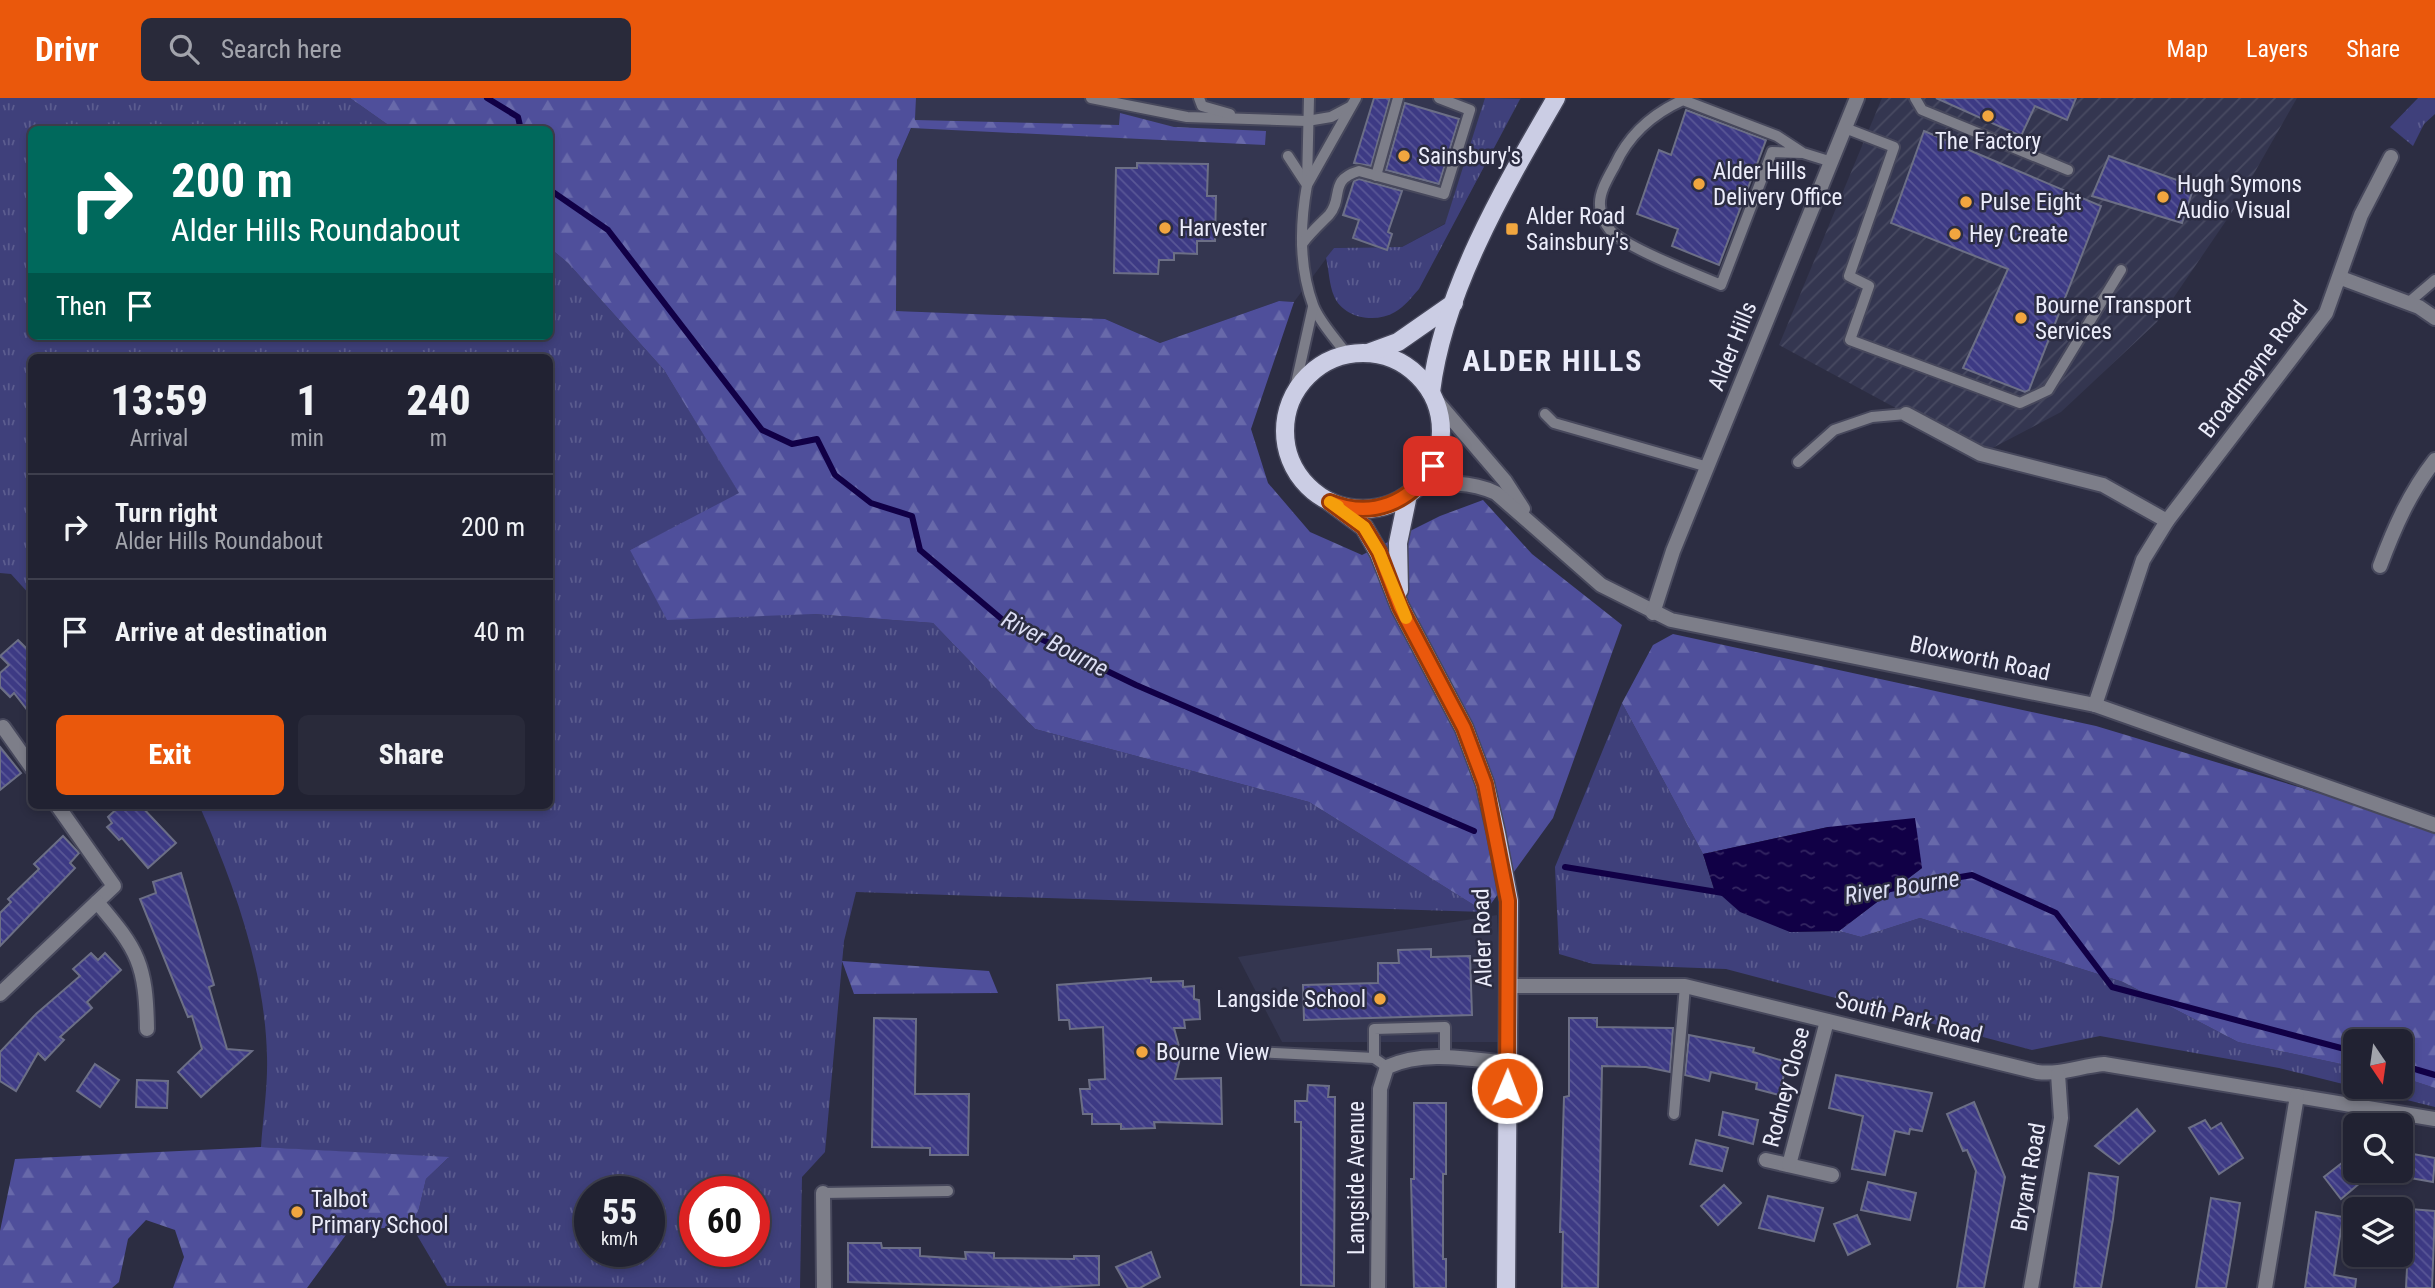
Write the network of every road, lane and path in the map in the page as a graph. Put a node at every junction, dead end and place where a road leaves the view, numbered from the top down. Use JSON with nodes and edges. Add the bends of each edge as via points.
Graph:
{"nodes":[{"id":1,"x":1100,"y":98,"type":"edge"},
{"id":2,"x":1199,"y":98,"type":"edge"},
{"id":3,"x":1309,"y":98,"type":"edge"},
{"id":4,"x":1398,"y":98,"type":"edge"},
{"id":5,"x":1439,"y":98,"type":"edge"},
{"id":6,"x":1556,"y":98,"type":"edge"},
{"id":7,"x":1857,"y":98,"type":"edge"},
{"id":8,"x":1915,"y":98,"type":"edge"},
{"id":9,"x":1353,"y":102,"type":"edge"},
{"id":10,"x":1246,"y":118,"type":"junction"},
{"id":11,"x":1307,"y":121,"type":"junction"},
{"id":12,"x":1845,"y":128,"type":"junction"},
{"id":13,"x":1802,"y":153,"type":"junction"},
{"id":14,"x":1288,"y":156,"type":"dead end"},
{"id":15,"x":2391,"y":157,"type":"dead end"},
{"id":16,"x":1832,"y":162,"type":"junction"},
{"id":17,"x":2068,"y":170,"type":"dead end"},
{"id":18,"x":1376,"y":176,"type":"junction"},
{"id":19,"x":1307,"y":185,"type":"junction"},
{"id":20,"x":1302,"y":244,"type":"junction"},
{"id":21,"x":2121,"y":270,"type":"dead end"},
{"id":22,"x":2341,"y":278,"type":"junction"},
{"id":23,"x":2435,"y":280,"type":"edge"},
{"id":24,"x":1454,"y":303,"type":"junction"},
{"id":25,"x":2407,"y":303,"type":"junction"},
{"id":26,"x":1313,"y":307,"type":"junction"},
{"id":27,"x":2435,"y":318,"type":"edge"},
{"id":28,"x":1368,"y":353,"type":"junction"},
{"id":29,"x":1348,"y":355,"type":"junction"},
{"id":30,"x":1432,"y":395,"type":"junction"},
{"id":31,"x":1293,"y":397,"type":"junction"},
{"id":32,"x":1545,"y":414,"type":"dead end"},
{"id":33,"x":1906,"y":414,"type":"joint"},
{"id":34,"x":2435,"y":460,"type":"edge"},
{"id":35,"x":1798,"y":463,"type":"dead end"},
{"id":36,"x":1708,"y":467,"type":"junction"},
{"id":37,"x":1413,"y":492,"type":"junction"},
{"id":38,"x":1330,"y":502,"type":"junction"},
{"id":39,"x":1532,"y":521,"type":"junction"},
{"id":40,"x":2167,"y":521,"type":"junction"},
{"id":41,"x":2380,"y":566,"type":"dead end"},
{"id":42,"x":1400,"y":607,"type":"junction"},
{"id":43,"x":1653,"y":613,"type":"junction"},
{"id":44,"x":2095,"y":705,"type":"junction"},
{"id":45,"x":3,"y":727,"type":"dead end"},
{"id":46,"x":28,"y":762,"type":"edge"},
{"id":47,"x":60,"y":809,"type":"edge"},
{"id":48,"x":2435,"y":825,"type":"edge"},
{"id":49,"x":97,"y":902,"type":"junction"},
{"id":50,"x":1509,"y":986,"type":"junction"},
{"id":51,"x":1685,"y":986,"type":"junction"},
{"id":52,"x":0,"y":994,"type":"edge"},
{"id":53,"x":1827,"y":1021,"type":"junction"},
{"id":54,"x":147,"y":1029,"type":"dead end"},
{"id":55,"x":1255,"y":1052,"type":"dead end"},
{"id":56,"x":1445,"y":1057,"type":"junction"},
{"id":57,"x":1374,"y":1058,"type":"junction"},
{"id":58,"x":1508,"y":1063,"type":"junction"},
{"id":59,"x":1387,"y":1067,"type":"junction"},
{"id":60,"x":2058,"y":1074,"type":"junction"},
{"id":61,"x":2297,"y":1096,"type":"junction"},
{"id":62,"x":1674,"y":1114,"type":"dead end"},
{"id":63,"x":2435,"y":1119,"type":"edge"},
{"id":64,"x":1766,"y":1160,"type":"dead end"},
{"id":65,"x":1789,"y":1165,"type":"junction"},
{"id":66,"x":1832,"y":1175,"type":"dead end"},
{"id":67,"x":948,"y":1191,"type":"dead end"},
{"id":68,"x":823,"y":1192,"type":"joint"},
{"id":69,"x":824,"y":1288,"type":"edge"},
{"id":70,"x":1378,"y":1288,"type":"edge"},
{"id":71,"x":1506,"y":1288,"type":"edge"},
{"id":72,"x":2031,"y":1288,"type":"edge"},
{"id":73,"x":2265,"y":1288,"type":"edge"}],
"edges":[{"from":1,"to":10,"type":"lane","via":[[1091,99],[1187,117]]},
{"from":2,"to":10,"type":"lane","via":[[1202,106]]},
{"from":3,"to":11,"type":"lane"},
{"from":4,"to":18,"type":"lane"},
{"from":5,"to":18,"type":"lane","via":[[1470,110],[1444,194]]},
{"from":6,"to":24,"type":"main road","via":[[1514,171]]},
{"from":7,"to":12,"type":"street","name":"Alder Hills"},
{"from":8,"to":17,"type":"lane","via":[[1922,110]]},
{"from":9,"to":11,"type":"lane","via":[[1331,117]]},
{"from":9,"to":19,"type":"lane"},
{"from":10,"to":11,"type":"lane"},
{"from":11,"to":19,"type":"lane"},
{"from":12,"to":16,"type":"street","name":"Alder Hills"},
{"from":12,"to":21,"type":"lane","via":[[1894,147],[1849,275],[1869,286],[1850,340],[2020,403],[2048,390]]},
{"from":13,"to":13,"type":"lane","via":[[1772,152],[1721,285],[1611,231],[1599,204],[1626,141],[1662,110],[1683,100],[1777,136]]},
{"from":13,"to":16,"type":"lane"},
{"from":14,"to":19,"type":"lane"},
{"from":15,"to":22,"type":"street","name":"Broadmayne Road","via":[[2361,215]]},
{"from":16,"to":36,"type":"street","name":"Alder Hills"},
{"from":18,"to":20,"type":"lane","via":[[1359,171],[1348,174],[1339,183],[1331,213]]},
{"from":19,"to":20,"type":"lane"},
{"from":20,"to":26,"type":"lane"},
{"from":22,"to":25,"type":"street"},
{"from":22,"to":40,"type":"street","name":"Broadmayne Road","via":[[2326,313]]},
{"from":23,"to":25,"type":"lane"},
{"from":24,"to":28,"type":"main road","via":[[1398,342]]},
{"from":24,"to":30,"type":"main road","via":[[1436,354]]},
{"from":25,"to":27,"type":"street"},
{"from":26,"to":29,"type":"lane"},
{"from":26,"to":31,"type":"lane"},
{"from":28,"to":29,"type":"main road"},
{"from":28,"to":30,"type":"main road","via":[[1407,366]]},
{"from":29,"to":31,"type":"main road","via":[[1314,370]]},
{"from":30,"to":37,"type":"main road","via":[[1441,425],[1440,447],[1433,466]]},
{"from":30,"to":39,"type":"street","name":"Bloxworth Road","via":[[1505,481]]},
{"from":31,"to":38,"type":"main road","via":[[1285,430],[1290,459],[1306,485]]},
{"from":32,"to":36,"type":"lane","via":[[1554,423]]},
{"from":33,"to":35,"type":"lane","via":[[1872,417],[1833,430]]},
{"from":33,"to":40,"type":"street","via":[[1981,454],[2103,485]]},
{"from":34,"to":41,"type":"street","via":[[2413,490]]},
{"from":36,"to":43,"type":"street","name":"Alder Hills"},
{"from":37,"to":38,"type":"main road","via":[[1387,506],[1369,509]]},
{"from":37,"to":39,"type":"street","name":"Bloxworth Road","via":[[1438,483],[1480,485]]},
{"from":37,"to":42,"type":"main road","name":"Alder Road","via":[[1398,544]]},
{"from":38,"to":42,"type":"main road","name":"Alder Road","via":[[1364,527]]},
{"from":39,"to":43,"type":"street","name":"Bloxworth Road","via":[[1601,585]]},
{"from":40,"to":44,"type":"street","name":"Broadmayne Road","via":[[2143,560]]},
{"from":42,"to":50,"type":"main road","name":"Alder Road","via":[[1464,728],[1485,784],[1508,901]]},
{"from":43,"to":44,"type":"street","name":"Bloxworth Road"},
{"from":44,"to":48,"type":"street","name":"Bloxworth Road"},
{"from":45,"to":46,"type":"street"},
{"from":47,"to":49,"type":"street","via":[[114,886]]},
{"from":49,"to":52,"type":"street"},
{"from":49,"to":54,"type":"street","via":[[135,951],[146,991]]},
{"from":50,"to":51,"type":"street","name":"South Park Road"},
{"from":50,"to":58,"type":"main road","name":"Alder Road"},
{"from":51,"to":53,"type":"street","name":"South Park Road"},
{"from":51,"to":62,"type":"lane"},
{"from":53,"to":60,"type":"street","name":"South Park Road"},
{"from":53,"to":65,"type":"street","name":"Rodney Close"},
{"from":55,"to":57,"type":"lane"},
{"from":56,"to":57,"type":"lane","via":[[1445,1027],[1374,1029]]},
{"from":56,"to":58,"type":"street"},
{"from":56,"to":59,"type":"street","via":[[1408,1058]]},
{"from":57,"to":59,"type":"lane"},
{"from":58,"to":71,"type":"main road","name":"Alder Road"},
{"from":59,"to":70,"type":"street","name":"Langside Avenue","via":[[1380,1089]]},
{"from":60,"to":61,"type":"street","name":"South Park Road","via":[[2104,1064]]},
{"from":60,"to":72,"type":"street","name":"Bryant Road","via":[[2061,1118]]},
{"from":61,"to":63,"type":"street","name":"South Park Road"},
{"from":61,"to":73,"type":"street"},
{"from":64,"to":65,"type":"street"},
{"from":65,"to":66,"type":"street"},
{"from":67,"to":68,"type":"lane"},
{"from":68,"to":69,"type":"street"}]}
